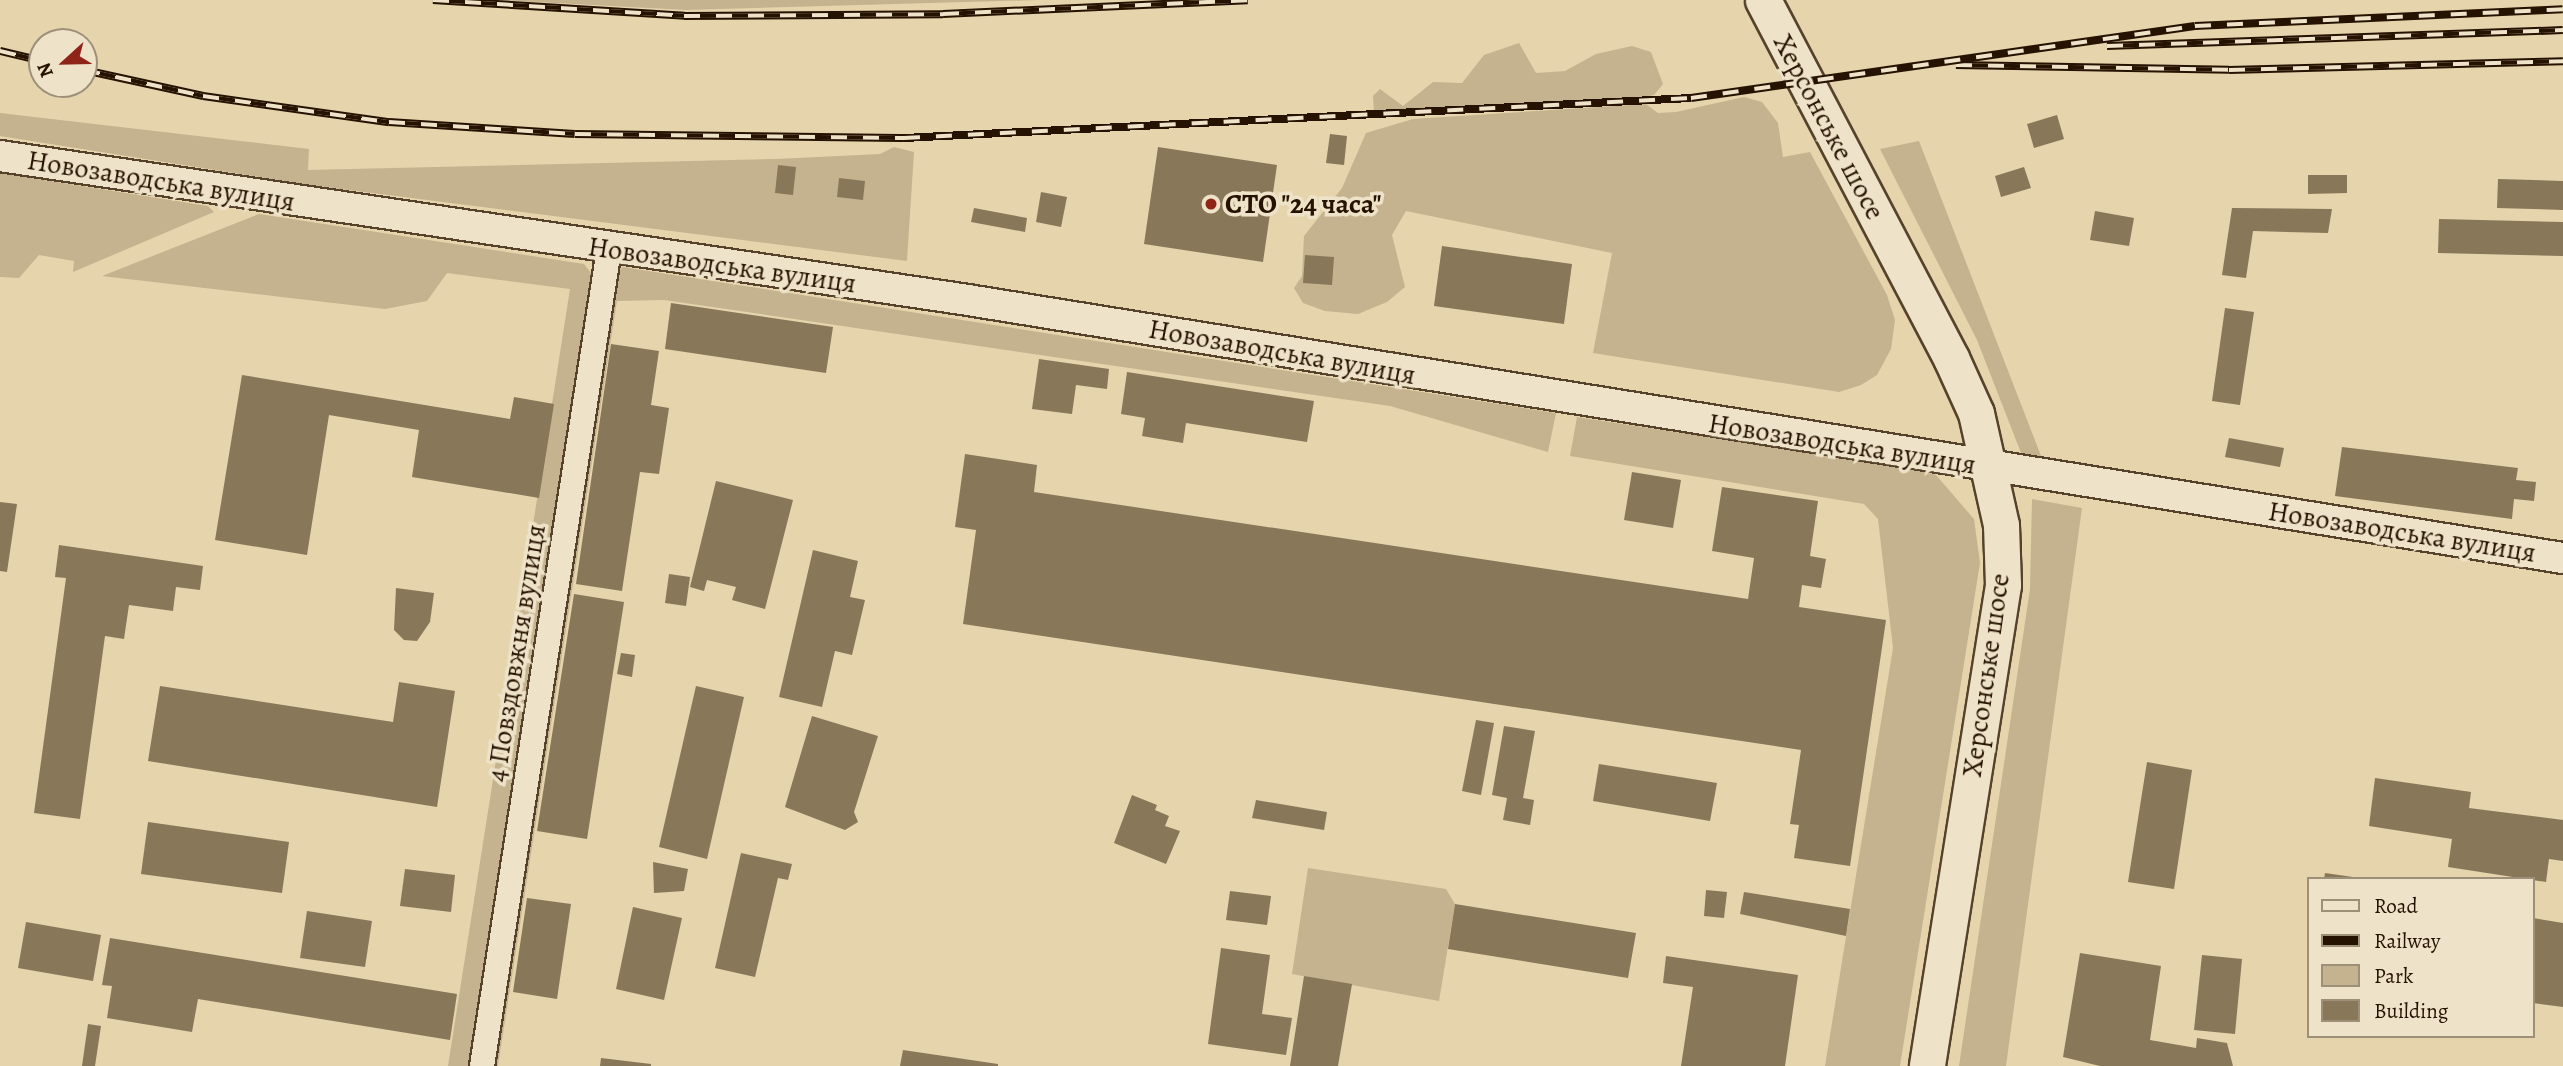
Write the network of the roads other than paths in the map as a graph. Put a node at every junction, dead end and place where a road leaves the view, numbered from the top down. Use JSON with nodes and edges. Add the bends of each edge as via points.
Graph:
{"nodes":[{"id":1,"x":1763,"y":0,"type":"edge"},
{"id":2,"x":0,"y":156,"type":"edge"},
{"id":3,"x":608,"y":249,"type":"junction"},
{"id":4,"x":1990,"y":467,"type":"junction"},
{"id":5,"x":2563,"y":558,"type":"edge"},
{"id":6,"x":482,"y":1066,"type":"edge"},
{"id":7,"x":1927,"y":1066,"type":"edge"}],
"edges":[{"from":1,"to":4,"type":"main road","name":"Херсонське шосе","via":[[1951,358]]},
{"from":2,"to":3,"type":"street","name":"Новозаводська вулиця"},
{"from":3,"to":4,"type":"street","name":"Новозаводська вулиця","via":[[968,300]]},
{"from":3,"to":6,"type":"street","name":"4 Повздовжня вулиця"},
{"from":4,"to":5,"type":"street","name":"Новозаводська вулиця"},
{"from":4,"to":7,"type":"main road","name":"Херсонське шосе","via":[[2003,585]]}]}
